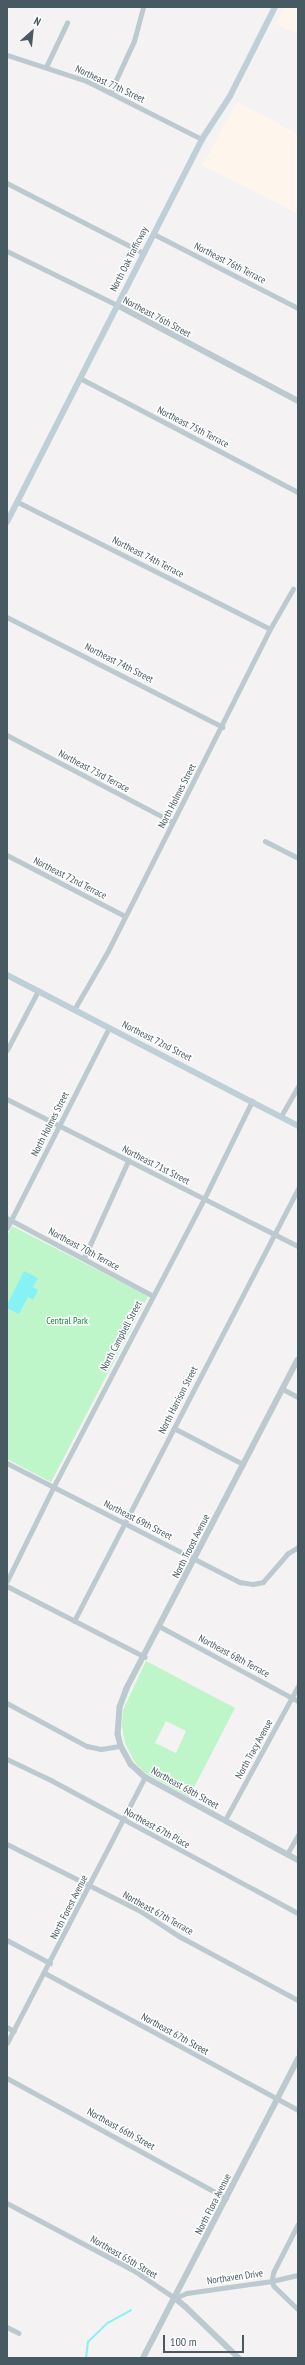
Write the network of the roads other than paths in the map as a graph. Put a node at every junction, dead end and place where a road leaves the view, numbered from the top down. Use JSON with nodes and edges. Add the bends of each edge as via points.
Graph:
{"nodes":[{"id":1,"x":143,"y":7,"type":"edge"},
{"id":2,"x":275,"y":7,"type":"edge"},
{"id":3,"x":67,"y":23,"type":"dead end"},
{"id":4,"x":7,"y":55,"type":"edge"},
{"id":5,"x":46,"y":67,"type":"junction"},
{"id":6,"x":110,"y":93,"type":"junction"},
{"id":7,"x":202,"y":139,"type":"junction"},
{"id":8,"x":7,"y":183,"type":"edge"},
{"id":9,"x":154,"y":234,"type":"junction"},
{"id":10,"x":7,"y":251,"type":"edge"},
{"id":11,"x":144,"y":253,"type":"junction"},
{"id":12,"x":117,"y":305,"type":"junction"},
{"id":13,"x":298,"y":308,"type":"edge"},
{"id":14,"x":80,"y":378,"type":"junction"},
{"id":15,"x":298,"y":401,"type":"edge"},
{"id":16,"x":298,"y":492,"type":"edge"},
{"id":17,"x":18,"y":502,"type":"junction"},
{"id":18,"x":7,"y":522,"type":"edge"},
{"id":19,"x":293,"y":589,"type":"dead end"},
{"id":20,"x":7,"y":617,"type":"edge"},
{"id":21,"x":270,"y":630,"type":"junction"},
{"id":22,"x":223,"y":727,"type":"junction"},
{"id":23,"x":7,"y":735,"type":"edge"},
{"id":24,"x":173,"y":822,"type":"junction"},
{"id":25,"x":265,"y":841,"type":"dead end"},
{"id":26,"x":7,"y":855,"type":"edge"},
{"id":27,"x":298,"y":858,"type":"edge"},
{"id":28,"x":125,"y":916,"type":"junction"},
{"id":29,"x":7,"y":975,"type":"edge"},
{"id":30,"x":38,"y":991,"type":"junction"},
{"id":31,"x":74,"y":1010,"type":"junction"},
{"id":32,"x":109,"y":1028,"type":"junction"},
{"id":33,"x":7,"y":1050,"type":"edge"},
{"id":34,"x":298,"y":1086,"type":"edge"},
{"id":35,"x":7,"y":1099,"type":"edge"},
{"id":36,"x":252,"y":1101,"type":"junction"},
{"id":37,"x":281,"y":1116,"type":"junction"},
{"id":38,"x":60,"y":1124,"type":"junction"},
{"id":39,"x":298,"y":1126,"type":"edge"},
{"id":40,"x":128,"y":1161,"type":"junction"},
{"id":41,"x":298,"y":1188,"type":"edge"},
{"id":42,"x":204,"y":1199,"type":"junction"},
{"id":43,"x":9,"y":1219,"type":"edge"},
{"id":44,"x":7,"y":1228,"type":"edge"},
{"id":45,"x":274,"y":1234,"type":"junction"},
{"id":46,"x":298,"y":1246,"type":"edge"},
{"id":47,"x":84,"y":1258,"type":"junction"},
{"id":48,"x":152,"y":1295,"type":"junction"},
{"id":49,"x":298,"y":1360,"type":"edge"},
{"id":50,"x":283,"y":1389,"type":"junction"},
{"id":51,"x":298,"y":1397,"type":"edge"},
{"id":52,"x":174,"y":1428,"type":"junction"},
{"id":53,"x":7,"y":1463,"type":"edge"},
{"id":54,"x":243,"y":1464,"type":"junction"},
{"id":55,"x":53,"y":1487,"type":"junction"},
{"id":56,"x":125,"y":1523,"type":"junction"},
{"id":57,"x":297,"y":1547,"type":"edge"},
{"id":58,"x":195,"y":1560,"type":"junction"},
{"id":59,"x":7,"y":1581,"type":"edge"},
{"id":60,"x":7,"y":1586,"type":"edge"},
{"id":61,"x":74,"y":1620,"type":"junction"},
{"id":62,"x":161,"y":1627,"type":"junction"},
{"id":63,"x":145,"y":1657,"type":"junction"},
{"id":64,"x":298,"y":1686,"type":"edge"},
{"id":65,"x":292,"y":1698,"type":"junction"},
{"id":66,"x":298,"y":1701,"type":"edge"},
{"id":67,"x":7,"y":1703,"type":"edge"},
{"id":68,"x":121,"y":1746,"type":"junction"},
{"id":69,"x":7,"y":1759,"type":"edge"},
{"id":70,"x":144,"y":1777,"type":"junction"},
{"id":71,"x":124,"y":1820,"type":"junction"},
{"id":72,"x":225,"y":1820,"type":"junction"},
{"id":73,"x":298,"y":1835,"type":"edge"},
{"id":74,"x":7,"y":1844,"type":"edge"},
{"id":75,"x":287,"y":1854,"type":"junction"},
{"id":76,"x":298,"y":1860,"type":"edge"},
{"id":77,"x":90,"y":1886,"type":"junction"},
{"id":78,"x":298,"y":1913,"type":"edge"},
{"id":79,"x":7,"y":1940,"type":"edge"},
{"id":80,"x":50,"y":1963,"type":"junction"},
{"id":81,"x":45,"y":1973,"type":"junction"},
{"id":82,"x":298,"y":2000,"type":"edge"},
{"id":83,"x":7,"y":2028,"type":"edge"},
{"id":84,"x":14,"y":2031,"type":"junction"},
{"id":85,"x":7,"y":2043,"type":"edge"},
{"id":86,"x":298,"y":2059,"type":"edge"},
{"id":87,"x":7,"y":2078,"type":"edge"},
{"id":88,"x":277,"y":2099,"type":"junction"},
{"id":89,"x":298,"y":2110,"type":"edge"},
{"id":90,"x":226,"y":2198,"type":"junction"},
{"id":91,"x":7,"y":2202,"type":"edge"},
{"id":92,"x":298,"y":2225,"type":"edge"},
{"id":93,"x":298,"y":2275,"type":"edge"},
{"id":94,"x":272,"y":2281,"type":"junction"},
{"id":95,"x":175,"y":2298,"type":"junction"},
{"id":96,"x":298,"y":2309,"type":"edge"},
{"id":97,"x":7,"y":2327,"type":"edge"},
{"id":98,"x":19,"y":2333,"type":"dead end"},
{"id":99,"x":144,"y":2358,"type":"edge"},
{"id":100,"x":239,"y":2358,"type":"edge"}],
"edges":[{"from":1,"to":6,"type":"street","via":[[134,42]]},
{"from":2,"to":7,"type":"main road","name":"North Oak Trafficway","via":[[231,94]]},
{"from":3,"to":5,"type":"street"},
{"from":4,"to":5,"type":"street","name":"Northeast 77th Street"},
{"from":5,"to":6,"type":"street","name":"Northeast 77th Street","via":[[87,81]]},
{"from":6,"to":7,"type":"street","name":"Northeast 77th Street"},
{"from":7,"to":9,"type":"main road","name":"North Oak Trafficway"},
{"from":8,"to":11,"type":"street"},
{"from":9,"to":11,"type":"main road","name":"North Oak Trafficway"},
{"from":9,"to":13,"type":"street","name":"Northeast 76th Terrace"},
{"from":10,"to":12,"type":"street","name":"Northeast 76th Street"},
{"from":11,"to":12,"type":"main road","name":"North Oak Trafficway"},
{"from":12,"to":14,"type":"main road","name":"North Oak Trafficway"},
{"from":12,"to":15,"type":"street","name":"Northeast 76th Street"},
{"from":14,"to":16,"type":"street","name":"Northeast 75th Terrace"},
{"from":14,"to":17,"type":"main road","name":"North Oak Trafficway"},
{"from":17,"to":18,"type":"main road","name":"North Oak Trafficway"},
{"from":17,"to":21,"type":"street","name":"Northeast 74th Terrace"},
{"from":19,"to":21,"type":"street","name":"North Holmes Street"},
{"from":20,"to":22,"type":"street","name":"Northeast 74th Street"},
{"from":21,"to":22,"type":"street","name":"North Holmes Street"},
{"from":22,"to":24,"type":"street","name":"North Holmes Street"},
{"from":23,"to":24,"type":"street","name":"Northeast 73rd Terrace"},
{"from":24,"to":28,"type":"street","name":"North Holmes Street"},
{"from":25,"to":27,"type":"street"},
{"from":26,"to":28,"type":"street","name":"Northeast 72nd Terrace"},
{"from":28,"to":31,"type":"street","name":"North Holmes Street"},
{"from":29,"to":30,"type":"main road","name":"Northeast 72nd Street"},
{"from":30,"to":31,"type":"main road","name":"Northeast 72nd Street"},
{"from":30,"to":33,"type":"street"},
{"from":31,"to":32,"type":"main road","name":"Northeast 72nd Street"},
{"from":32,"to":36,"type":"main road","name":"Northeast 72nd Street"},
{"from":32,"to":38,"type":"street","name":"North Holmes Street"},
{"from":34,"to":37,"type":"street"},
{"from":35,"to":38,"type":"street","name":"Northeast 71st Street"},
{"from":36,"to":37,"type":"main road","name":"Northeast 72nd Street"},
{"from":36,"to":42,"type":"street","name":"North Campbell Street"},
{"from":37,"to":39,"type":"main road","name":"Northeast 72nd Street"},
{"from":38,"to":40,"type":"street","name":"Northeast 71st Street"},
{"from":38,"to":43,"type":"street","name":"North Holmes Street"},
{"from":40,"to":42,"type":"street","name":"Northeast 71st Street"},
{"from":40,"to":47,"type":"street"},
{"from":41,"to":45,"type":"street","name":"North Harrison Street"},
{"from":42,"to":45,"type":"street","name":"Northeast 71st Street"},
{"from":42,"to":48,"type":"street","name":"North Campbell Street"},
{"from":43,"to":44,"type":"street","name":"North Holmes Street"},
{"from":43,"to":47,"type":"street","name":"Northeast 70th Terrace"},
{"from":45,"to":46,"type":"street","name":"Northeast 71st Street"},
{"from":45,"to":52,"type":"street","name":"North Harrison Street"},
{"from":47,"to":48,"type":"street","name":"Northeast 70th Terrace"},
{"from":48,"to":55,"type":"street","name":"North Campbell Street"},
{"from":49,"to":50,"type":"street","name":"North Troost Avenue"},
{"from":50,"to":51,"type":"street"},
{"from":50,"to":54,"type":"street","name":"North Troost Avenue"},
{"from":52,"to":54,"type":"street"},
{"from":52,"to":56,"type":"street","name":"North Harrison Street"},
{"from":53,"to":55,"type":"street","name":"Northeast 69th Street"},
{"from":54,"to":58,"type":"street","name":"North Troost Avenue"},
{"from":55,"to":56,"type":"street","name":"Northeast 69th Street"},
{"from":55,"to":59,"type":"street","name":"North Campbell Street"},
{"from":56,"to":58,"type":"street","name":"Northeast 69th Street"},
{"from":56,"to":61,"type":"street","name":"North Harrison Street"},
{"from":57,"to":58,"type":"street","name":"Northeast 69th Street","via":[[260,1583],[240,1582]]},
{"from":58,"to":62,"type":"street","name":"North Troost Avenue"},
{"from":60,"to":61,"type":"street"},
{"from":61,"to":63,"type":"street"},
{"from":62,"to":63,"type":"street","name":"North Troost Avenue"},
{"from":62,"to":65,"type":"street","name":"Northeast 68th Terrace"},
{"from":63,"to":68,"type":"street","name":"North Troost Avenue","via":[[120,1706],[118,1734]]},
{"from":64,"to":65,"type":"street","name":"North Tracy Avenue"},
{"from":65,"to":66,"type":"street","name":"Northeast 68th Terrace"},
{"from":65,"to":72,"type":"street","name":"North Tracy Avenue"},
{"from":67,"to":68,"type":"street","via":[[87,1746],[101,1749]]},
{"from":68,"to":70,"type":"street","name":"Northeast 68th Street","via":[[131,1764]]},
{"from":69,"to":71,"type":"street","name":"Northeast 67th Place"},
{"from":70,"to":71,"type":"street","name":"North Forest Avenue"},
{"from":70,"to":72,"type":"street","name":"Northeast 68th Street"},
{"from":71,"to":77,"type":"street","name":"North Forest Avenue"},
{"from":71,"to":78,"type":"street","name":"Northeast 67th Place"},
{"from":72,"to":75,"type":"street","name":"Northeast 68th Street"},
{"from":73,"to":75,"type":"street"},
{"from":74,"to":77,"type":"street","name":"Northeast 67th Terrace"},
{"from":75,"to":76,"type":"street","name":"Northeast 68th Street"},
{"from":77,"to":80,"type":"street","name":"North Forest Avenue"},
{"from":77,"to":82,"type":"street","name":"Northeast 67th Terrace","via":[[139,1910],[179,1936]]},
{"from":79,"to":80,"type":"street"},
{"from":80,"to":81,"type":"street","name":"North Forest Avenue"},
{"from":81,"to":84,"type":"street","name":"North Forest Avenue"},
{"from":81,"to":88,"type":"street","name":"Northeast 67th Street"},
{"from":83,"to":84,"type":"street"},
{"from":84,"to":85,"type":"street","name":"North Forest Avenue"},
{"from":86,"to":88,"type":"street","name":"North Flora Avenue"},
{"from":87,"to":90,"type":"street","name":"Northeast 66th Street"},
{"from":88,"to":89,"type":"street","name":"Northeast 67th Street"},
{"from":88,"to":90,"type":"street","name":"North Flora Avenue"},
{"from":90,"to":95,"type":"street","name":"North Flora Avenue"},
{"from":91,"to":95,"type":"street","name":"Northeast 65th Street","via":[[135,2271]]},
{"from":92,"to":94,"type":"street"},
{"from":93,"to":94,"type":"street","name":"Northaven Drive"},
{"from":94,"to":95,"type":"street","name":"Northaven Drive","via":[[187,2293]]},
{"from":94,"to":96,"type":"street"},
{"from":95,"to":99,"type":"street","name":"North Flora Avenue"},
{"from":95,"to":100,"type":"street","name":"Northeast 65th Street"},
{"from":97,"to":98,"type":"street"}]}
